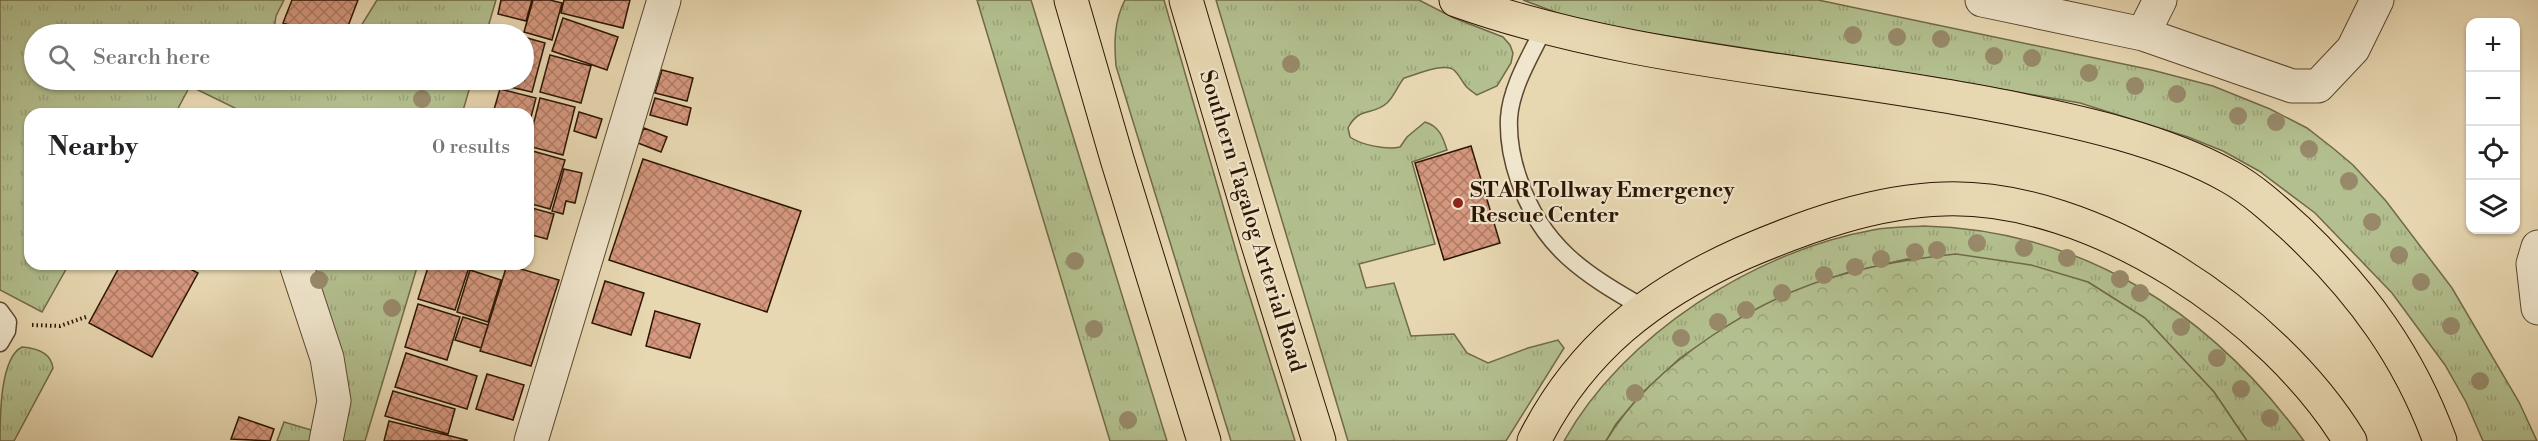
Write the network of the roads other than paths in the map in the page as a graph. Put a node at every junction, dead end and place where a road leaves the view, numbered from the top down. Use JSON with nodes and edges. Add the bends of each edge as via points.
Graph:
{"nodes":[{"id":1,"x":664,"y":0,"type":"edge"},
{"id":2,"x":1071,"y":0,"type":"edge"},
{"id":3,"x":1186,"y":0,"type":"edge"},
{"id":4,"x":1456,"y":0,"type":"edge"},
{"id":5,"x":1982,"y":0,"type":"edge"},
{"id":6,"x":2160,"y":0,"type":"edge"},
{"id":7,"x":2377,"y":0,"type":"edge"},
{"id":8,"x":1544,"y":28,"type":"junction"},
{"id":9,"x":2143,"y":34,"type":"junction"},
{"id":10,"x":2538,"y":247,"type":"edge"},
{"id":11,"x":298,"y":270,"type":"edge"},
{"id":12,"x":1644,"y":308,"type":"junction"},
{"id":13,"x":2538,"y":308,"type":"edge"},
{"id":14,"x":3,"y":315,"type":"edge"},
{"id":15,"x":0,"y":343,"type":"edge"},
{"id":16,"x":326,"y":441,"type":"edge"},
{"id":17,"x":531,"y":441,"type":"edge"},
{"id":18,"x":1204,"y":441,"type":"edge"},
{"id":19,"x":1319,"y":441,"type":"edge"},
{"id":20,"x":1533,"y":441,"type":"edge"},
{"id":21,"x":2350,"y":441,"type":"edge"},
{"id":22,"x":2440,"y":441,"type":"edge"}],
"edges":[{"from":1,"to":17,"type":"street"},
{"from":2,"to":18,"type":"highway"},
{"from":3,"to":19,"type":"highway","name":"Southern Tagalog Arterial Road"},
{"from":4,"to":8,"type":"highway"},
{"from":5,"to":9,"type":"street"},
{"from":6,"to":9,"type":"street"},
{"from":7,"to":9,"type":"street","via":[[2353,49],[2318,86],[2292,86]]},
{"from":8,"to":12,"type":"lane","via":[[1519,82],[1509,116],[1511,156],[1525,197],[1544,233],[1568,258]]},
{"from":8,"to":22,"type":"highway","via":[[1643,49],[1960,98],[2049,116],[2193,159],[2252,191],[2329,261],[2367,305],[2404,361],[2426,402]]},
{"from":10,"to":13,"type":"street","via":[[2533,264]]},
{"from":11,"to":16,"type":"street","via":[[327,358],[334,401]]},
{"from":12,"to":20,"type":"highway","via":[[1585,365]]},
{"from":12,"to":21,"type":"highway","via":[[1719,264],[1836,219],[1917,201],[1997,202],[2077,222],[2128,244],[2199,288],[2286,361],[2323,401]]},
{"from":14,"to":15,"type":"lane","via":[[6,331]]}]}
